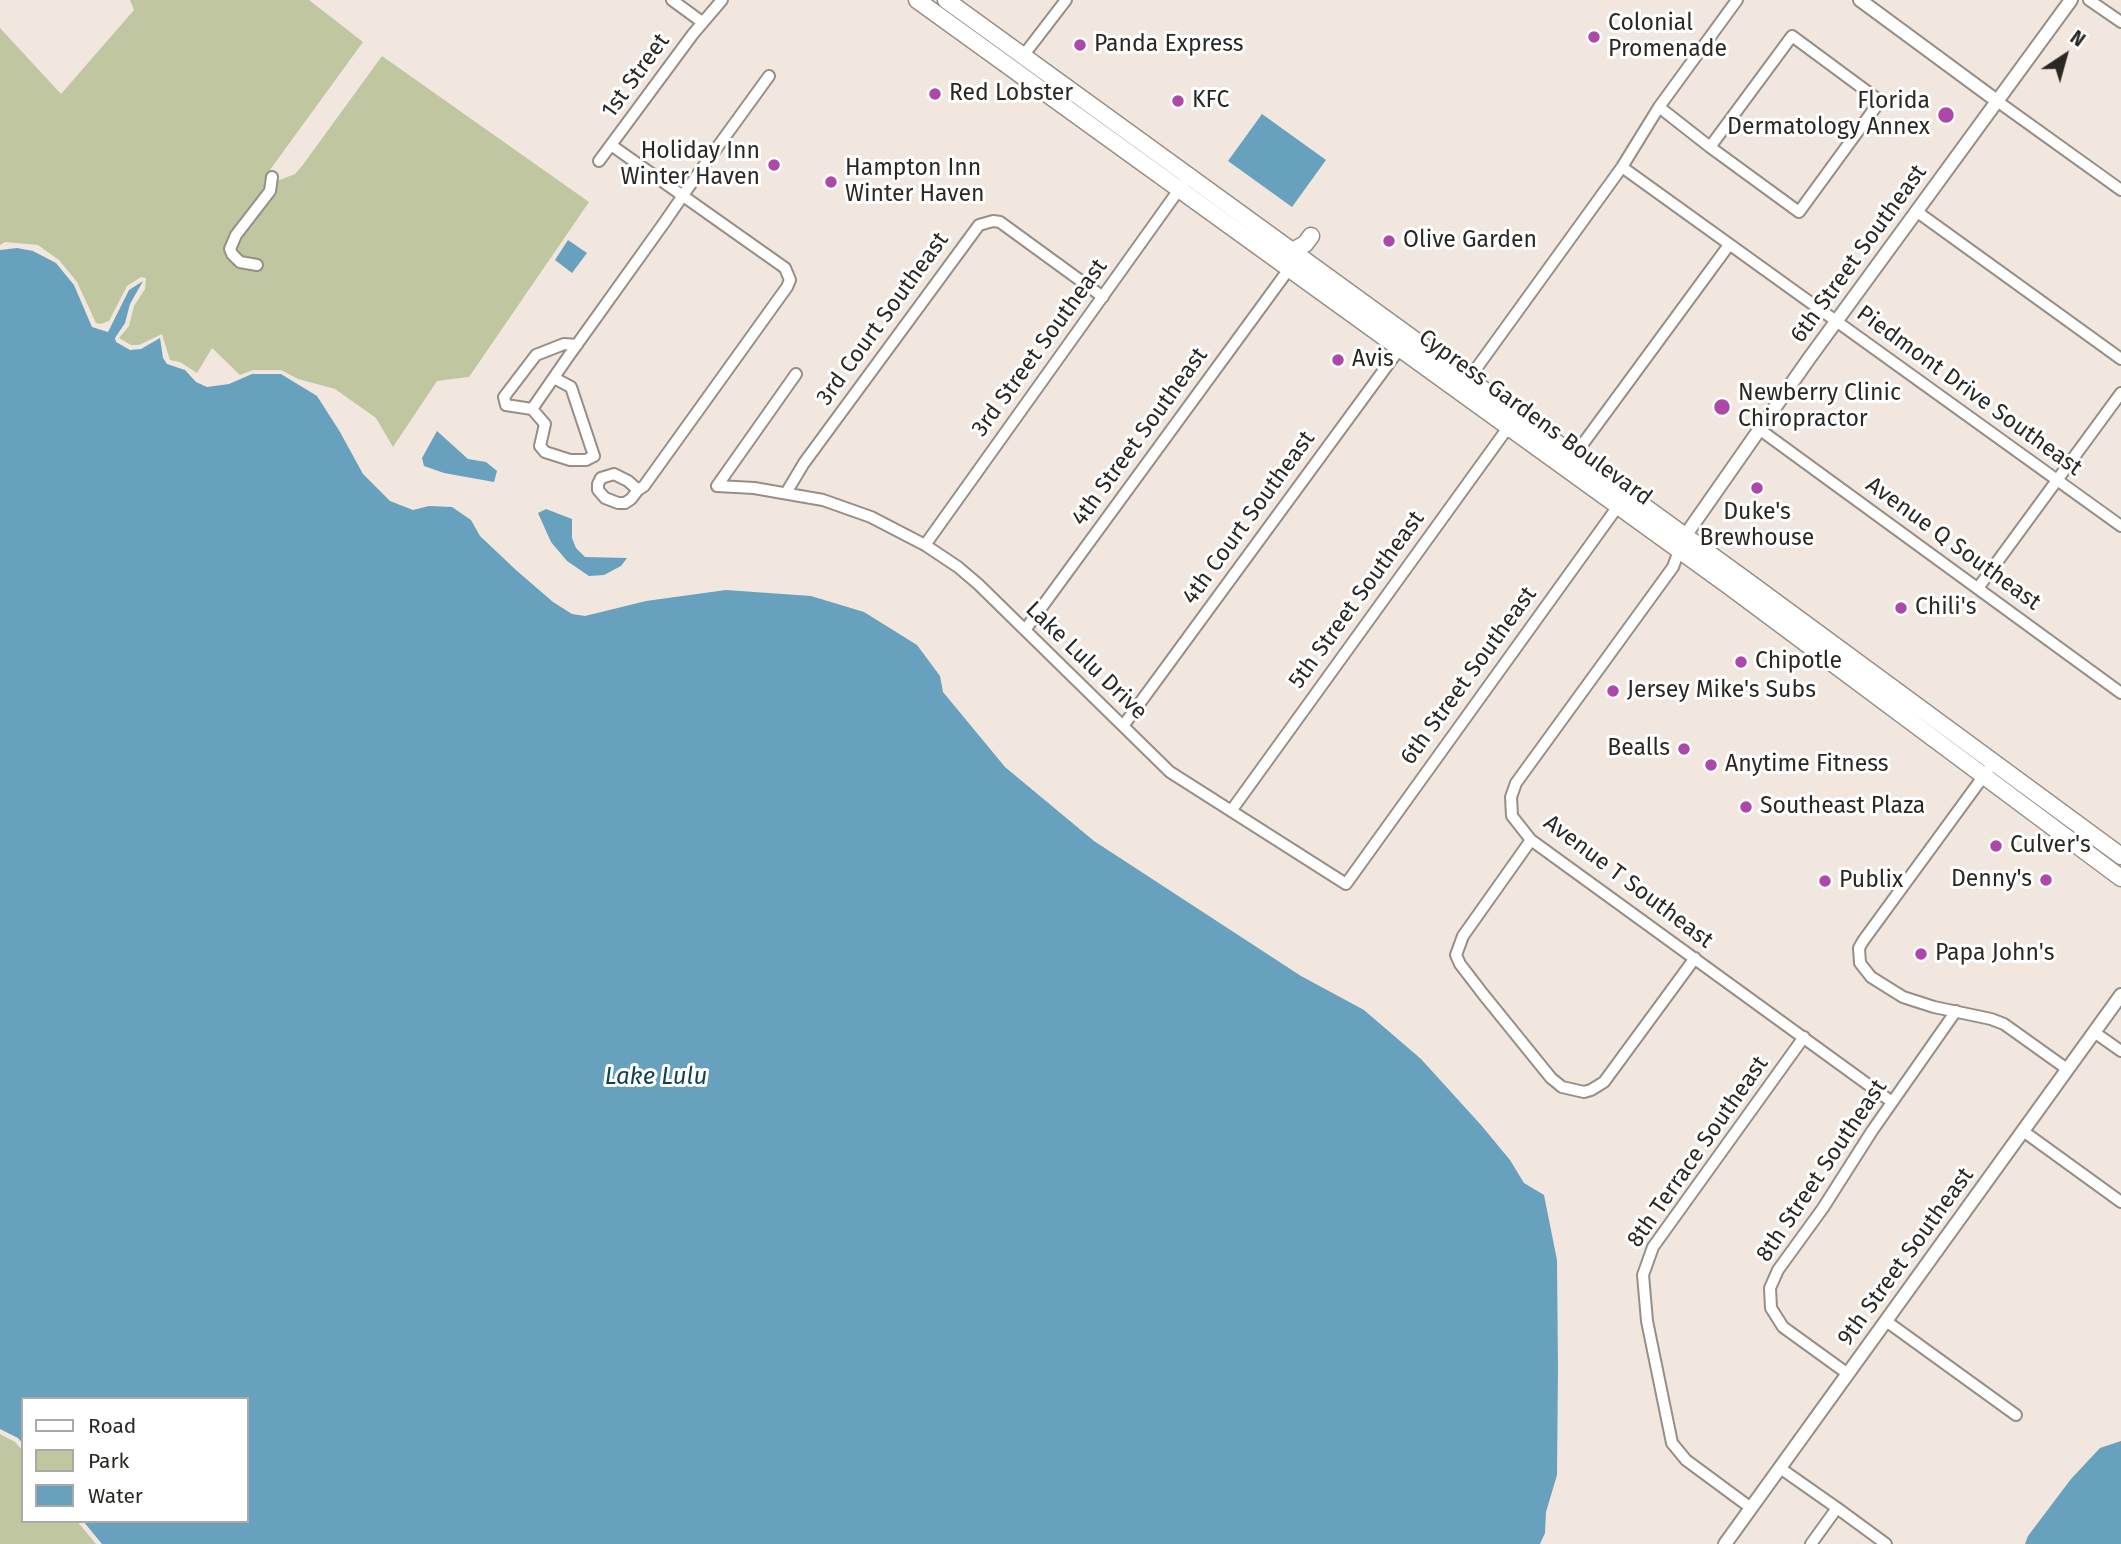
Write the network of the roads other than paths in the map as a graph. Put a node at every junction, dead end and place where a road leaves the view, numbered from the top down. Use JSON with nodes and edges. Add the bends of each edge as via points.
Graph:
{"nodes":[{"id":1,"x":671,"y":0,"type":"edge"},
{"id":2,"x":722,"y":0,"type":"edge"},
{"id":3,"x":917,"y":0,"type":"edge"},
{"id":4,"x":934,"y":0,"type":"edge"},
{"id":5,"x":946,"y":0,"type":"edge"},
{"id":6,"x":1066,"y":0,"type":"edge"},
{"id":7,"x":1737,"y":0,"type":"edge"},
{"id":8,"x":1860,"y":0,"type":"edge"},
{"id":9,"x":2071,"y":0,"type":"edge"},
{"id":10,"x":2089,"y":0,"type":"edge"},
{"id":11,"x":967,"y":15,"type":"junction"},
{"id":12,"x":702,"y":22,"type":"junction"},
{"id":13,"x":2121,"y":22,"type":"edge"},
{"id":14,"x":954,"y":27,"type":"junction"},
{"id":15,"x":1023,"y":56,"type":"junction"},
{"id":16,"x":769,"y":76,"type":"dead end"},
{"id":17,"x":1997,"y":101,"type":"junction"},
{"id":18,"x":1658,"y":107,"type":"junction"},
{"id":19,"x":609,"y":147,"type":"junction"},
{"id":20,"x":1710,"y":147,"type":"junction"},
{"id":21,"x":599,"y":161,"type":"dead end"},
{"id":22,"x":1622,"y":167,"type":"junction"},
{"id":23,"x":272,"y":177,"type":"dead end"},
{"id":24,"x":1184,"y":182,"type":"junction"},
{"id":25,"x":2121,"y":190,"type":"edge"},
{"id":26,"x":683,"y":195,"type":"junction"},
{"id":27,"x":1916,"y":211,"type":"junction"},
{"id":28,"x":1237,"y":230,"type":"junction"},
{"id":29,"x":1311,"y":236,"type":"dead end"},
{"id":30,"x":1729,"y":245,"type":"junction"},
{"id":31,"x":1292,"y":251,"type":"junction"},
{"id":32,"x":257,"y":265,"type":"dead end"},
{"id":33,"x":1289,"y":268,"type":"junction"},
{"id":34,"x":1343,"y":288,"type":"junction"},
{"id":35,"x":1103,"y":296,"type":"junction"},
{"id":36,"x":1836,"y":321,"type":"junction"},
{"id":37,"x":1404,"y":342,"type":"junction"},
{"id":38,"x":577,"y":345,"type":"junction"},
{"id":39,"x":2121,"y":359,"type":"edge"},
{"id":40,"x":796,"y":374,"type":"dead end"},
{"id":41,"x":554,"y":378,"type":"junction"},
{"id":42,"x":1464,"y":386,"type":"junction"},
{"id":43,"x":2121,"y":393,"type":"edge"},
{"id":44,"x":533,"y":409,"type":"junction"},
{"id":45,"x":1513,"y":421,"type":"junction"},
{"id":46,"x":1759,"y":429,"type":"junction"},
{"id":47,"x":1570,"y":462,"type":"junction"},
{"id":48,"x":2057,"y":480,"type":"junction"},
{"id":49,"x":638,"y":490,"type":"dead end"},
{"id":50,"x":786,"y":493,"type":"junction"},
{"id":51,"x":1622,"y":500,"type":"junction"},
{"id":52,"x":2121,"y":526,"type":"edge"},
{"id":53,"x":1682,"y":543,"type":"junction"},
{"id":54,"x":925,"y":545,"type":"junction"},
{"id":55,"x":1978,"y":588,"type":"junction"},
{"id":56,"x":1749,"y":601,"type":"junction"},
{"id":57,"x":1024,"y":630,"type":"junction"},
{"id":58,"x":1836,"y":646,"type":"junction"},
{"id":59,"x":1842,"y":670,"type":"junction"},
{"id":60,"x":1889,"y":685,"type":"junction"},
{"id":61,"x":2121,"y":693,"type":"edge"},
{"id":62,"x":1123,"y":726,"type":"junction"},
{"id":63,"x":1989,"y":769,"type":"junction"},
{"id":64,"x":1231,"y":811,"type":"junction"},
{"id":65,"x":1531,"y":840,"type":"junction"},
{"id":66,"x":2073,"y":842,"type":"junction"},
{"id":67,"x":2121,"y":856,"type":"edge"},
{"id":68,"x":2121,"y":878,"type":"edge"},
{"id":69,"x":1346,"y":884,"type":"joint"},
{"id":70,"x":1695,"y":958,"type":"junction"},
{"id":71,"x":2121,"y":995,"type":"edge"},
{"id":72,"x":1956,"y":1012,"type":"junction"},
{"id":73,"x":2094,"y":1032,"type":"junction"},
{"id":74,"x":1804,"y":1037,"type":"junction"},
{"id":75,"x":2121,"y":1051,"type":"edge"},
{"id":76,"x":2067,"y":1069,"type":"junction"},
{"id":77,"x":1892,"y":1102,"type":"junction"},
{"id":78,"x":2023,"y":1130,"type":"junction"},
{"id":79,"x":2121,"y":1202,"type":"edge"},
{"id":80,"x":1886,"y":1321,"type":"junction"},
{"id":81,"x":1848,"y":1374,"type":"junction"},
{"id":82,"x":2016,"y":1415,"type":"dead end"},
{"id":83,"x":1780,"y":1468,"type":"junction"},
{"id":84,"x":1751,"y":1508,"type":"junction"},
{"id":85,"x":1837,"y":1508,"type":"junction"},
{"id":86,"x":1725,"y":1544,"type":"edge"},
{"id":87,"x":1811,"y":1544,"type":"edge"},
{"id":88,"x":1886,"y":1544,"type":"edge"}],
"edges":[{"from":1,"to":12,"type":"street"},
{"from":2,"to":12,"type":"street","name":"1st Street"},
{"from":3,"to":14,"type":"main road","name":"Cypress Gardens Boulevard"},
{"from":4,"to":11,"type":"main road"},
{"from":5,"to":11,"type":"main road","name":"Cypress Gardens Boulevard"},
{"from":6,"to":15,"type":"street"},
{"from":7,"to":18,"type":"street"},
{"from":8,"to":17,"type":"street"},
{"from":9,"to":17,"type":"street","name":"6th Street Southeast"},
{"from":10,"to":13,"type":"street"},
{"from":11,"to":15,"type":"main road","name":"Cypress Gardens Boulevard"},
{"from":12,"to":19,"type":"street","name":"1st Street"},
{"from":14,"to":15,"type":"main road"},
{"from":14,"to":24,"type":"main road","name":"Cypress Gardens Boulevard"},
{"from":15,"to":24,"type":"main road","name":"Cypress Gardens Boulevard"},
{"from":16,"to":26,"type":"street"},
{"from":17,"to":25,"type":"street"},
{"from":17,"to":27,"type":"street","name":"6th Street Southeast"},
{"from":18,"to":20,"type":"street"},
{"from":18,"to":22,"type":"street"},
{"from":19,"to":21,"type":"street","name":"1st Street"},
{"from":19,"to":26,"type":"street"},
{"from":20,"to":20,"type":"street","via":[[1799,212],[1880,102],[1792,36]]},
{"from":22,"to":30,"type":"street","name":"Piedmont Drive Southeast"},
{"from":22,"to":42,"type":"street"},
{"from":23,"to":32,"type":"street","via":[[270,191],[230,249],[240,262]]},
{"from":24,"to":28,"type":"main road","name":"Cypress Gardens Boulevard"},
{"from":24,"to":31,"type":"main road","name":"Cypress Gardens Boulevard"},
{"from":24,"to":35,"type":"street","name":"3rd Street Southeast"},
{"from":26,"to":38,"type":"street"},
{"from":26,"to":49,"type":"street","via":[[785,268],[790,280]]},
{"from":27,"to":36,"type":"street","name":"6th Street Southeast"},
{"from":27,"to":39,"type":"street"},
{"from":28,"to":31,"type":"main road","via":[[1280,251]]},
{"from":28,"to":33,"type":"main road","name":"Cypress Gardens Boulevard"},
{"from":29,"to":31,"type":"main road"},
{"from":30,"to":36,"type":"street","name":"Piedmont Drive Southeast"},
{"from":30,"to":47,"type":"street"},
{"from":31,"to":34,"type":"main road","name":"Cypress Gardens Boulevard"},
{"from":33,"to":34,"type":"main road"},
{"from":33,"to":37,"type":"main road","name":"Cypress Gardens Boulevard"},
{"from":33,"to":57,"type":"street","name":"4th Street Southeast"},
{"from":34,"to":37,"type":"main road","name":"Cypress Gardens Boulevard"},
{"from":35,"to":50,"type":"street","name":"3rd Court Southeast","via":[[1000,222],[979,225]]},
{"from":35,"to":54,"type":"street","name":"3rd Street Southeast"},
{"from":36,"to":46,"type":"street","name":"6th Street Southeast"},
{"from":36,"to":48,"type":"street","name":"Piedmont Drive Southeast"},
{"from":37,"to":42,"type":"main road","name":"Cypress Gardens Boulevard"},
{"from":37,"to":62,"type":"street","name":"4th Court Southeast"},
{"from":38,"to":41,"type":"street"},
{"from":38,"to":44,"type":"street","via":[[564,344],[536,355],[505,397],[506,405]]},
{"from":40,"to":50,"type":"street","name":"Lake Lulu Drive","via":[[717,486]]},
{"from":41,"to":44,"type":"street"},
{"from":41,"to":44,"type":"street","via":[[570,387],[594,456],[570,460],[545,452],[540,446],[545,424]]},
{"from":42,"to":45,"type":"main road","name":"Cypress Gardens Boulevard"},
{"from":43,"to":48,"type":"street"},
{"from":45,"to":47,"type":"main road","name":"Cypress Gardens Boulevard"},
{"from":45,"to":64,"type":"street","name":"5th Street Southeast"},
{"from":46,"to":53,"type":"street","name":"6th Street Southeast"},
{"from":46,"to":55,"type":"street","name":"Avenue Q Southeast"},
{"from":47,"to":51,"type":"main road","name":"Cypress Gardens Boulevard"},
{"from":48,"to":52,"type":"street","name":"Piedmont Drive Southeast"},
{"from":48,"to":55,"type":"street"},
{"from":50,"to":54,"type":"street","name":"Lake Lulu Drive","via":[[871,517]]},
{"from":51,"to":53,"type":"main road","name":"Cypress Gardens Boulevard"},
{"from":51,"to":69,"type":"street","name":"6th Street Southeast"},
{"from":53,"to":56,"type":"main road","name":"Cypress Gardens Boulevard"},
{"from":53,"to":58,"type":"main road","name":"Cypress Gardens Boulevard"},
{"from":53,"to":65,"type":"street","name":"Avenue T Southeast","via":[[1673,567],[1516,783],[1512,817]]},
{"from":54,"to":57,"type":"street","name":"Lake Lulu Drive","via":[[958,567]]},
{"from":55,"to":61,"type":"street","name":"Avenue Q Southeast"},
{"from":56,"to":58,"type":"main road","via":[[1819,643]]},
{"from":56,"to":59,"type":"main road","name":"Cypress Gardens Boulevard"},
{"from":57,"to":62,"type":"street","name":"Lake Lulu Drive"},
{"from":58,"to":60,"type":"main road","name":"Cypress Gardens Boulevard"},
{"from":59,"to":60,"type":"main road","via":[[1848,667]]},
{"from":59,"to":63,"type":"main road","name":"Cypress Gardens Boulevard"},
{"from":60,"to":63,"type":"main road","name":"Cypress Gardens Boulevard"},
{"from":62,"to":64,"type":"street","name":"Lake Lulu Drive","via":[[1170,772]]},
{"from":63,"to":66,"type":"main road","name":"Cypress Gardens Boulevard"},
{"from":63,"to":67,"type":"main road","name":"Cypress Gardens Boulevard"},
{"from":63,"to":72,"type":"street","via":[[1859,948],[1863,970],[1886,987],[1921,1004]]},
{"from":64,"to":69,"type":"street","name":"Lake Lulu Drive"},
{"from":65,"to":70,"type":"street","name":"Avenue T Southeast"},
{"from":65,"to":70,"type":"street","via":[[1455,954],[1562,1087],[1584,1092],[1604,1082]]},
{"from":66,"to":67,"type":"main road","via":[[2087,840]]},
{"from":66,"to":68,"type":"main road","name":"Cypress Gardens Boulevard"},
{"from":70,"to":74,"type":"street","name":"Avenue T Southeast"},
{"from":71,"to":73,"type":"street","name":"9th Street Southeast"},
{"from":72,"to":76,"type":"street","via":[[2004,1024]]},
{"from":72,"to":77,"type":"street","name":"8th Street Southeast"},
{"from":73,"to":75,"type":"street"},
{"from":73,"to":76,"type":"street","name":"9th Street Southeast"},
{"from":74,"to":77,"type":"street","name":"Avenue T Southeast"},
{"from":74,"to":84,"type":"street","name":"8th Terrace Southeast","via":[[1653,1247],[1643,1275],[1647,1321],[1672,1443],[1686,1460]]},
{"from":76,"to":78,"type":"street","name":"9th Street Southeast"},
{"from":77,"to":81,"type":"street","name":"8th Street Southeast","via":[[1770,1288],[1771,1308],[1783,1327]]},
{"from":78,"to":79,"type":"street"},
{"from":78,"to":80,"type":"street","name":"9th Street Southeast"},
{"from":80,"to":81,"type":"street","name":"9th Street Southeast"},
{"from":80,"to":82,"type":"street"},
{"from":81,"to":83,"type":"street","name":"9th Street Southeast"},
{"from":83,"to":84,"type":"street","name":"9th Street Southeast"},
{"from":83,"to":85,"type":"street"},
{"from":84,"to":86,"type":"street","name":"9th Street Southeast"},
{"from":85,"to":87,"type":"street"},
{"from":85,"to":88,"type":"street"}]}
